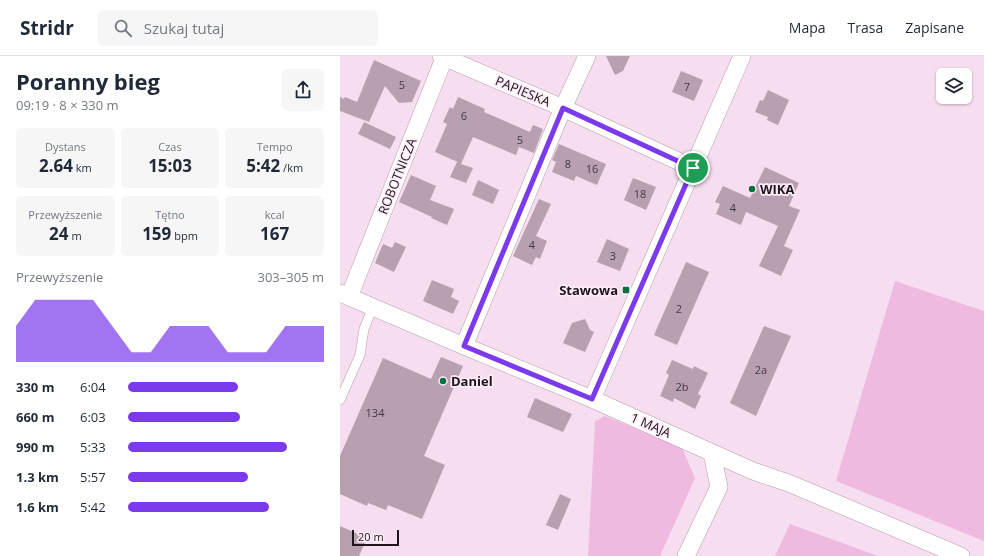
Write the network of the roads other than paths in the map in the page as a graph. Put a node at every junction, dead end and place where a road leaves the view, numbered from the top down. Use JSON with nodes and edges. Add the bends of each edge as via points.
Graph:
{"nodes":[{"id":1,"x":587,"y":56,"type":"edge"},
{"id":2,"x":742,"y":56,"type":"edge"},
{"id":3,"x":444,"y":57,"type":"edge"},
{"id":4,"x":563,"y":108,"type":"junction"},
{"id":5,"x":693,"y":168,"type":"junction"},
{"id":6,"x":345,"y":295,"type":"edge"},
{"id":7,"x":373,"y":307,"type":"junction"},
{"id":8,"x":464,"y":346,"type":"junction"},
{"id":9,"x":592,"y":399,"type":"junction"},
{"id":10,"x":340,"y":400,"type":"edge"},
{"id":11,"x":712,"y":452,"type":"junction"},
{"id":12,"x":686,"y":556,"type":"edge"},
{"id":13,"x":962,"y":556,"type":"edge"}],
"edges":[{"from":1,"to":4,"type":"street"},
{"from":2,"to":5,"type":"street"},
{"from":3,"to":4,"type":"street","name":"PAPIESKA"},
{"from":3,"to":6,"type":"street","name":"ROBOTNICZA"},
{"from":4,"to":5,"type":"street","name":"PAPIESKA"},
{"from":4,"to":8,"type":"street"},
{"from":5,"to":9,"type":"street"},
{"from":6,"to":7,"type":"street","name":"1 MAJA"},
{"from":7,"to":8,"type":"street","name":"1 MAJA"},
{"from":7,"to":10,"type":"lane","via":[[364,329],[360,355]]},
{"from":8,"to":9,"type":"street","name":"1 MAJA"},
{"from":9,"to":11,"type":"street","name":"1 MAJA"},
{"from":11,"to":12,"type":"street","via":[[719,487]]},
{"from":11,"to":13,"type":"street","name":"1 MAJA"}]}
